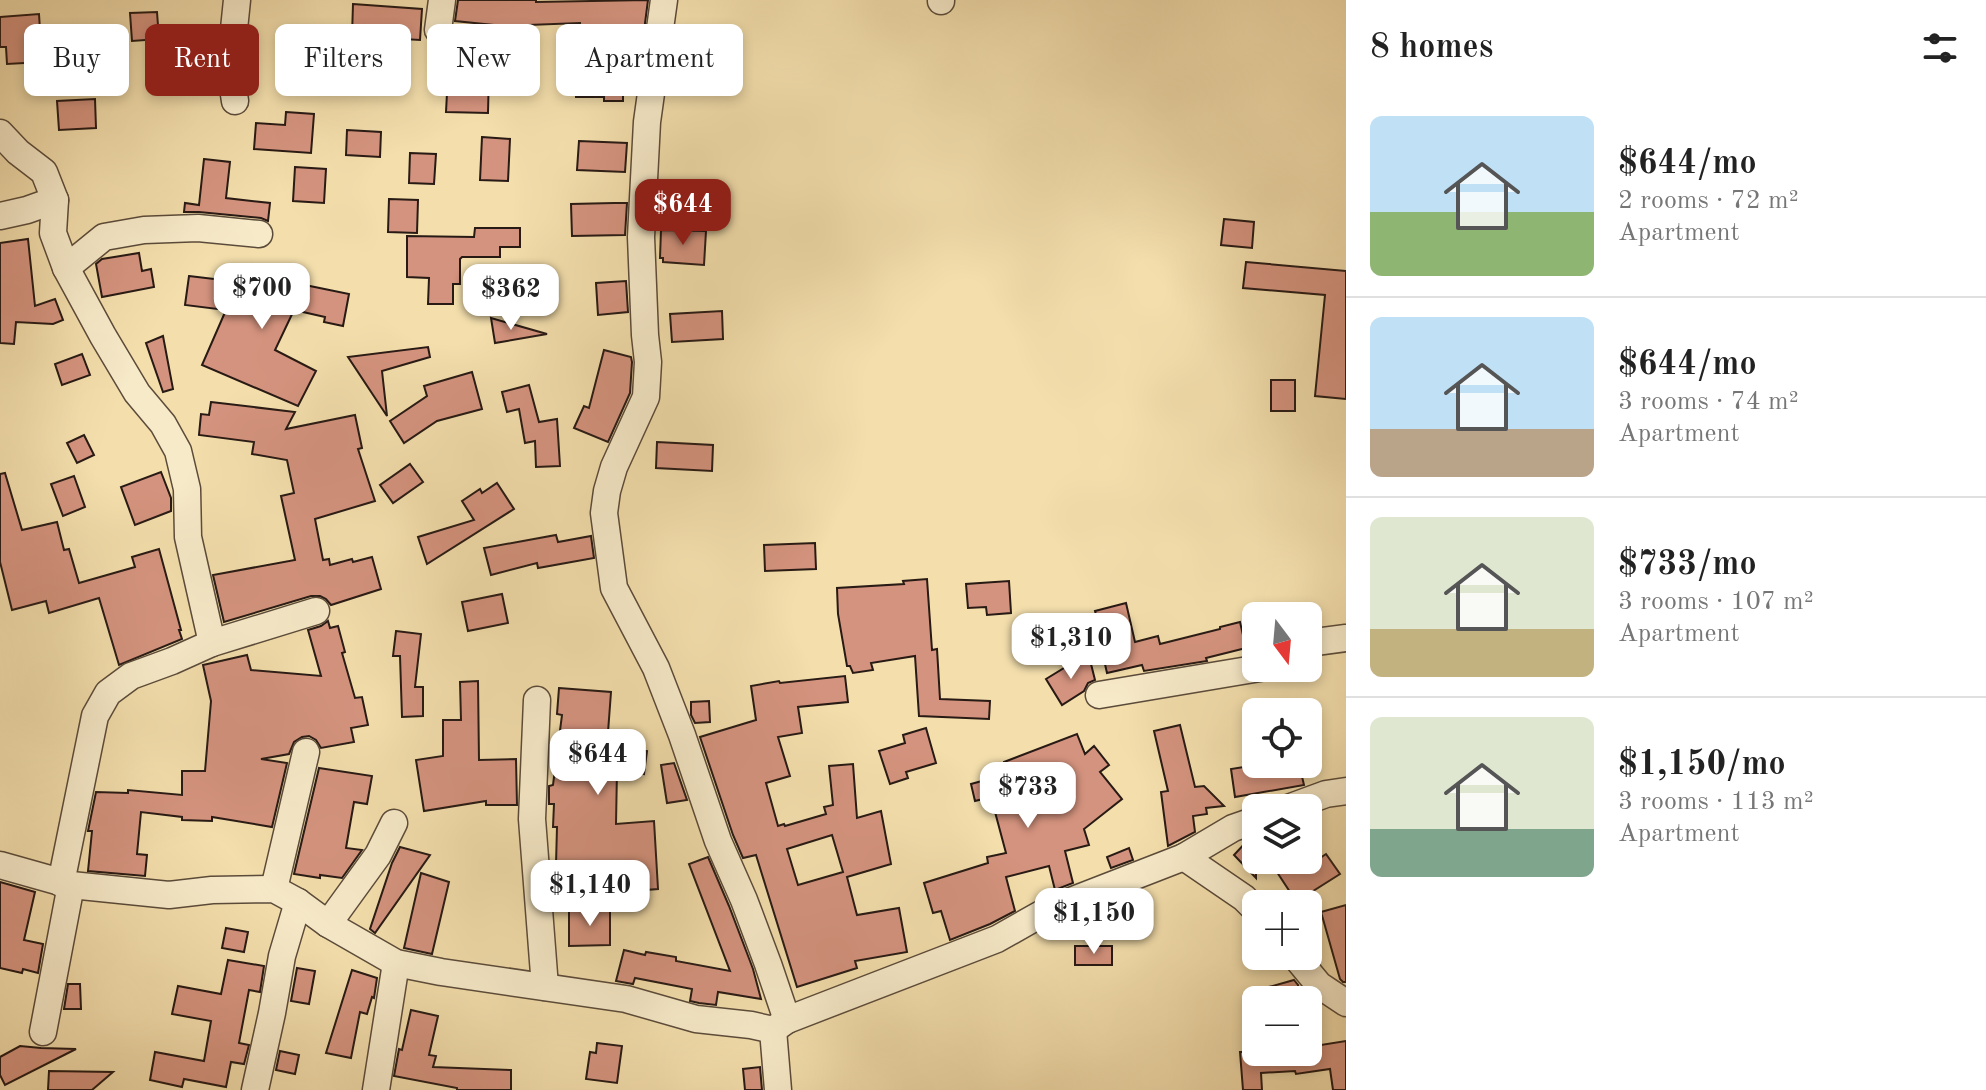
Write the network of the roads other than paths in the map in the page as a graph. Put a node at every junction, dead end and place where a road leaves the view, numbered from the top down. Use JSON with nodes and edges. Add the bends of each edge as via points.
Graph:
{"nodes":[{"id":1,"x":237,"y":0,"type":"edge"},
{"id":2,"x":442,"y":0,"type":"edge"},
{"id":3,"x":664,"y":0,"type":"edge"},
{"id":4,"x":439,"y":24,"type":"edge"},
{"id":5,"x":235,"y":101,"type":"dead end"},
{"id":6,"x":0,"y":133,"type":"edge"},
{"id":7,"x":55,"y":200,"type":"junction"},
{"id":8,"x":0,"y":216,"type":"edge"},
{"id":9,"x":259,"y":234,"type":"dead end"},
{"id":10,"x":66,"y":268,"type":"junction"},
{"id":11,"x":316,"y":611,"type":"dead end"},
{"id":12,"x":1346,"y":638,"type":"edge"},
{"id":13,"x":1322,"y":641,"type":"edge"},
{"id":14,"x":212,"y":643,"type":"junction"},
{"id":15,"x":1242,"y":671,"type":"edge"},
{"id":16,"x":1099,"y":695,"type":"dead end"},
{"id":17,"x":537,"y":700,"type":"dead end"},
{"id":18,"x":306,"y":752,"type":"dead end"},
{"id":19,"x":1346,"y":791,"type":"edge"},
{"id":20,"x":1322,"y":795,"type":"edge"},
{"id":21,"x":394,"y":823,"type":"dead end"},
{"id":22,"x":1242,"y":825,"type":"edge"},
{"id":23,"x":1184,"y":857,"type":"junction"},
{"id":24,"x":0,"y":865,"type":"edge"},
{"id":25,"x":66,"y":884,"type":"junction"},
{"id":26,"x":274,"y":889,"type":"junction"},
{"id":27,"x":1242,"y":897,"type":"edge"},
{"id":28,"x":298,"y":902,"type":"junction"},
{"id":29,"x":328,"y":924,"type":"junction"},
{"id":30,"x":396,"y":963,"type":"junction"},
{"id":31,"x":1307,"y":970,"type":"edge"},
{"id":32,"x":545,"y":987,"type":"junction"},
{"id":33,"x":1345,"y":1004,"type":"edge"},
{"id":34,"x":780,"y":1025,"type":"junction"},
{"id":35,"x":43,"y":1032,"type":"dead end"},
{"id":36,"x":255,"y":1090,"type":"edge"},
{"id":37,"x":376,"y":1090,"type":"edge"},
{"id":38,"x":778,"y":1090,"type":"edge"}],
"edges":[{"from":1,"to":5,"type":"street","via":[[230,68]]},
{"from":2,"to":4,"type":"street"},
{"from":3,"to":34,"type":"street","via":[[647,122],[641,237],[646,397],[614,467],[604,513],[614,588],[656,668],[682,735],[768,964]]},
{"from":6,"to":7,"type":"street","via":[[44,172]]},
{"from":7,"to":8,"type":"street"},
{"from":7,"to":10,"type":"street","via":[[53,233]]},
{"from":9,"to":10,"type":"street","via":[[198,228],[104,237]]},
{"from":10,"to":14,"type":"street","via":[[137,393],[178,451],[187,489],[188,537]]},
{"from":11,"to":14,"type":"street"},
{"from":12,"to":13,"type":"street"},
{"from":14,"to":25,"type":"street","via":[[131,676],[108,693],[95,716]]},
{"from":15,"to":16,"type":"street"},
{"from":17,"to":32,"type":"street","via":[[532,819]]},
{"from":18,"to":26,"type":"street"},
{"from":19,"to":20,"type":"street"},
{"from":21,"to":29,"type":"street","via":[[378,855]]},
{"from":22,"to":23,"type":"street"},
{"from":23,"to":27,"type":"street"},
{"from":23,"to":34,"type":"street"},
{"from":24,"to":25,"type":"street"},
{"from":25,"to":26,"type":"street","via":[[169,895]]},
{"from":25,"to":35,"type":"street"},
{"from":26,"to":28,"type":"street"},
{"from":28,"to":29,"type":"street"},
{"from":28,"to":36,"type":"street"},
{"from":29,"to":30,"type":"street"},
{"from":30,"to":32,"type":"street"},
{"from":30,"to":37,"type":"street"},
{"from":31,"to":33,"type":"street"},
{"from":32,"to":34,"type":"street","via":[[626,999],[696,1019]]},
{"from":34,"to":38,"type":"street"}]}
